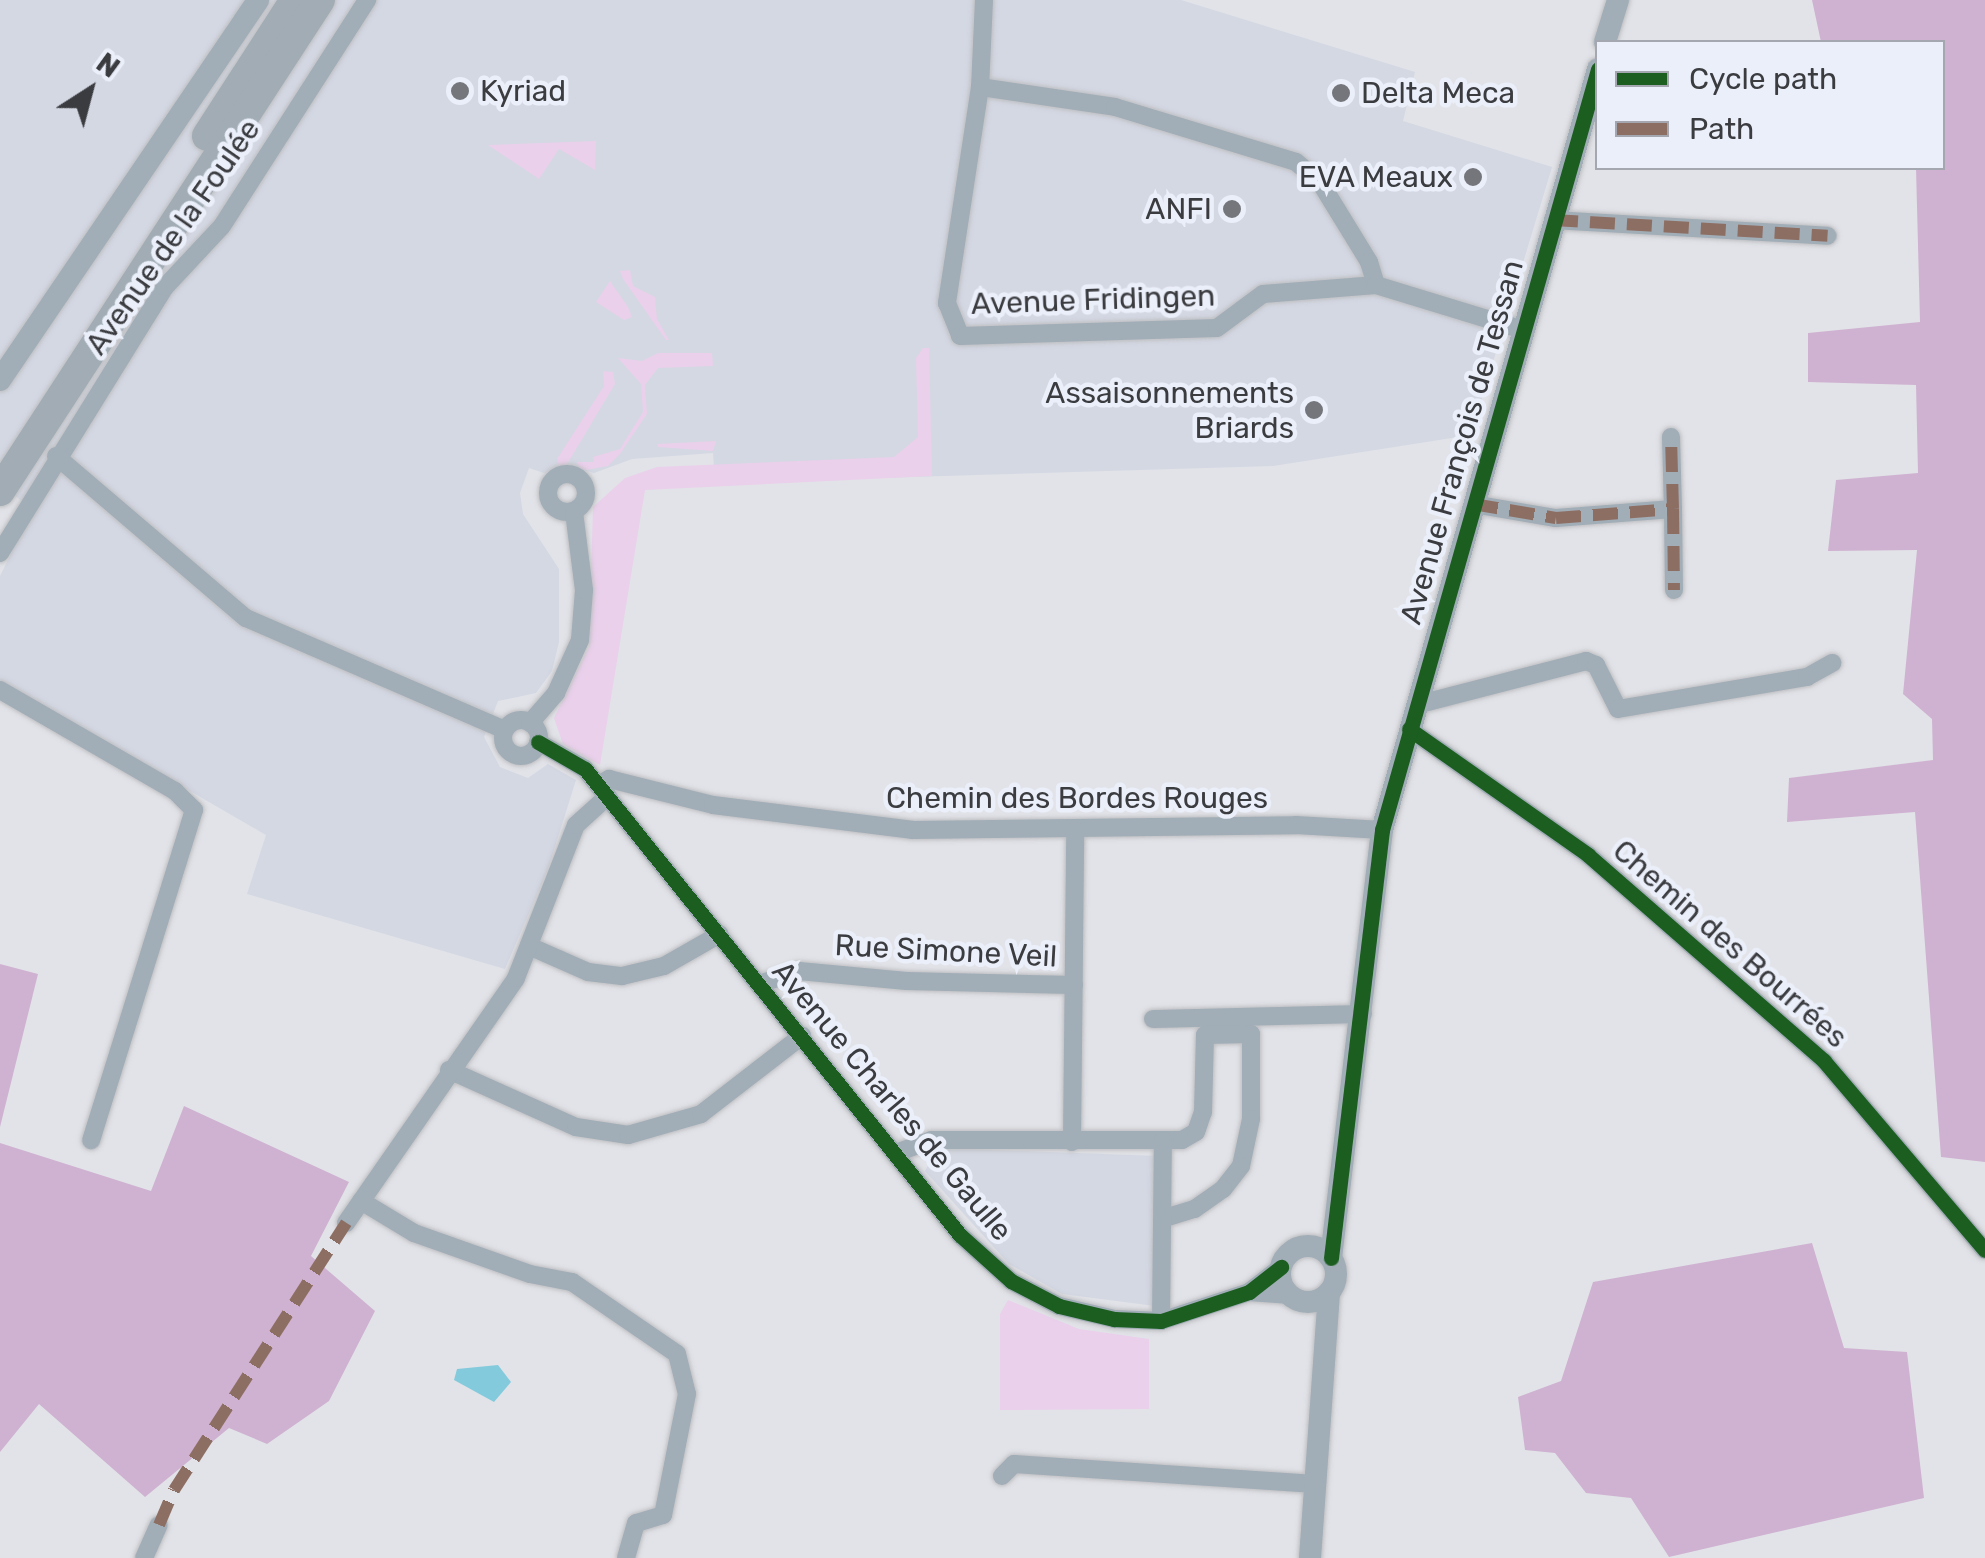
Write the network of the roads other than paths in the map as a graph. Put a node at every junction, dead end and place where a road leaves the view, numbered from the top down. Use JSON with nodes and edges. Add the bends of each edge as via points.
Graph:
{"nodes":[{"id":1,"x":258,"y":0,"type":"edge"},
{"id":2,"x":295,"y":0,"type":"edge"},
{"id":3,"x":320,"y":0,"type":"edge"},
{"id":4,"x":367,"y":0,"type":"edge"},
{"id":5,"x":984,"y":0,"type":"edge"},
{"id":6,"x":1618,"y":0,"type":"edge"},
{"id":7,"x":1607,"y":40,"type":"edge"},
{"id":8,"x":1595,"y":80,"type":"edge"},
{"id":9,"x":980,"y":87,"type":"junction"},
{"id":10,"x":1553,"y":220,"type":"junction"},
{"id":11,"x":1828,"y":236,"type":"dead end"},
{"id":12,"x":1376,"y":285,"type":"junction"},
{"id":13,"x":1523,"y":330,"type":"junction"},
{"id":14,"x":0,"y":380,"type":"edge"},
{"id":15,"x":1671,"y":437,"type":"dead end"},
{"id":16,"x":0,"y":456,"type":"edge"},
{"id":17,"x":56,"y":456,"type":"junction"},
{"id":18,"x":0,"y":491,"type":"edge"},
{"id":19,"x":1472,"y":504,"type":"junction"},
{"id":20,"x":1673,"y":509,"type":"junction"},
{"id":21,"x":574,"y":512,"type":"dead end"},
{"id":22,"x":0,"y":553,"type":"edge"},
{"id":23,"x":1674,"y":590,"type":"dead end"},
{"id":24,"x":1832,"y":664,"type":"dead end"},
{"id":25,"x":0,"y":690,"type":"edge"},
{"id":26,"x":1416,"y":705,"type":"junction"},
{"id":27,"x":530,"y":722,"type":"junction"},
{"id":28,"x":1409,"y":728,"type":"junction"},
{"id":29,"x":505,"y":730,"type":"junction"},
{"id":30,"x":538,"y":742,"type":"junction"},
{"id":31,"x":603,"y":791,"type":"junction"},
{"id":32,"x":1382,"y":830,"type":"junction"},
{"id":33,"x":1075,"y":831,"type":"junction"},
{"id":34,"x":720,"y":934,"type":"junction"},
{"id":35,"x":529,"y":946,"type":"junction"},
{"id":36,"x":759,"y":984,"type":"junction"},
{"id":37,"x":1074,"y":985,"type":"junction"},
{"id":38,"x":1363,"y":1014,"type":"junction"},
{"id":39,"x":1153,"y":1019,"type":"dead end"},
{"id":40,"x":802,"y":1036,"type":"junction"},
{"id":41,"x":450,"y":1070,"type":"junction"},
{"id":42,"x":91,"y":1140,"type":"dead end"},
{"id":43,"x":1163,"y":1141,"type":"junction"},
{"id":44,"x":1072,"y":1142,"type":"junction"},
{"id":45,"x":896,"y":1153,"type":"junction"},
{"id":46,"x":1345,"y":1180,"type":"junction"},
{"id":47,"x":361,"y":1201,"type":"junction"},
{"id":48,"x":1164,"y":1218,"type":"junction"},
{"id":49,"x":346,"y":1223,"type":"dead end"},
{"id":50,"x":1982,"y":1245,"type":"edge"},
{"id":51,"x":1306,"y":1246,"type":"junction"},
{"id":52,"x":1331,"y":1258,"type":"junction"},
{"id":53,"x":1281,"y":1267,"type":"junction"},
{"id":54,"x":1249,"y":1292,"type":"junction"},
{"id":55,"x":1329,"y":1292,"type":"junction"},
{"id":56,"x":1298,"y":1298,"type":"junction"},
{"id":57,"x":1161,"y":1321,"type":"junction"},
{"id":58,"x":1328,"y":1356,"type":"junction"},
{"id":59,"x":1002,"y":1476,"type":"dead end"},
{"id":60,"x":1316,"y":1484,"type":"junction"},
{"id":61,"x":159,"y":1525,"type":"dead end"},
{"id":62,"x":144,"y":1558,"type":"edge"},
{"id":63,"x":626,"y":1558,"type":"edge"},
{"id":64,"x":1310,"y":1558,"type":"edge"}],
"edges":[{"from":1,"to":14,"type":"street"},
{"from":2,"to":16,"type":"highway"},
{"from":3,"to":18,"type":"highway"},
{"from":4,"to":17,"type":"street","name":"Avenue de la Foulée","via":[[222,226],[165,287]]},
{"from":5,"to":9,"type":"street","name":"Avenue Fridingen"},
{"from":6,"to":7,"type":"street"},
{"from":8,"to":10,"type":"street","name":"Avenue François de Tessan"},
{"from":9,"to":12,"type":"street","via":[[1115,107],[1296,162],[1320,182],[1370,262]]},
{"from":9,"to":12,"type":"street","name":"Avenue Fridingen","via":[[947,304],[960,336],[1216,328],[1263,294]]},
{"from":10,"to":11,"type":"street"},
{"from":10,"to":13,"type":"street","name":"Avenue François de Tessan"},
{"from":12,"to":13,"type":"street"},
{"from":13,"to":19,"type":"street","name":"Avenue François de Tessan"},
{"from":15,"to":20,"type":"street"},
{"from":17,"to":22,"type":"street","name":"Avenue de la Foulée"},
{"from":17,"to":29,"type":"street","via":[[246,618]]},
{"from":19,"to":20,"type":"street","via":[[1556,518]]},
{"from":19,"to":26,"type":"street","name":"Avenue François de Tessan"},
{"from":20,"to":23,"type":"street"},
{"from":21,"to":27,"type":"street","via":[[584,590],[580,640],[556,694]]},
{"from":24,"to":26,"type":"street","via":[[1807,678],[1618,709],[1596,665],[1586,661]]},
{"from":25,"to":42,"type":"street","via":[[176,790],[194,810]]},
{"from":26,"to":28,"type":"street","name":"Avenue François de Tessan"},
{"from":27,"to":29,"type":"street","via":[[519,720]]},
{"from":27,"to":30,"type":"street"},
{"from":28,"to":32,"type":"street","name":"Avenue François de Tessan"},
{"from":28,"to":50,"type":"street","name":"Chemin des Bourrées","via":[[1588,855],[1824,1061]]},
{"from":29,"to":30,"type":"street","via":[[504,742],[515,754],[532,752]]},
{"from":30,"to":31,"type":"street","name":"Avenue Charles de Gaulle","via":[[586,768]]},
{"from":31,"to":33,"type":"street","name":"Chemin des Bordes Rouges","via":[[609,779],[713,805],[912,830]]},
{"from":31,"to":34,"type":"street","name":"Avenue Charles de Gaulle"},
{"from":31,"to":35,"type":"street","via":[[576,824]]},
{"from":32,"to":33,"type":"street","name":"Chemin des Bordes Rouges","via":[[1296,825]]},
{"from":32,"to":38,"type":"street","name":"Avenue François de Tessan"},
{"from":33,"to":37,"type":"street"},
{"from":34,"to":35,"type":"street","via":[[664,966],[622,976],[588,972]]},
{"from":34,"to":36,"type":"street","name":"Avenue Charles de Gaulle"},
{"from":35,"to":41,"type":"street","via":[[516,978]]},
{"from":36,"to":37,"type":"street","name":"Rue Simone Veil","via":[[799,971],[906,982]]},
{"from":36,"to":40,"type":"street","name":"Avenue Charles de Gaulle"},
{"from":37,"to":44,"type":"street"},
{"from":38,"to":39,"type":"street"},
{"from":38,"to":46,"type":"street","name":"Avenue François de Tessan"},
{"from":40,"to":41,"type":"street","via":[[701,1114],[628,1134],[576,1127]]},
{"from":40,"to":45,"type":"street","name":"Avenue Charles de Gaulle"},
{"from":41,"to":47,"type":"street"},
{"from":43,"to":44,"type":"street"},
{"from":43,"to":48,"type":"street"},
{"from":43,"to":48,"type":"street","via":[[1196,1132],[1205,1035],[1251,1034],[1251,1120],[1241,1166],[1194,1209]]},
{"from":44,"to":45,"type":"street","via":[[931,1140]]},
{"from":45,"to":57,"type":"street","name":"Avenue Charles de Gaulle","via":[[976,1253],[1011,1281],[1059,1306]]},
{"from":46,"to":51,"type":"street"},
{"from":46,"to":52,"type":"street","name":"Avenue François de Tessan"},
{"from":47,"to":49,"type":"street"},
{"from":47,"to":63,"type":"street","via":[[414,1234],[572,1282],[677,1354],[687,1394],[663,1515],[636,1522]]},
{"from":48,"to":57,"type":"street"},
{"from":51,"to":52,"type":"street"},
{"from":51,"to":53,"type":"street"},
{"from":52,"to":55,"type":"street","via":[[1336,1276]]},
{"from":53,"to":54,"type":"street","name":"Avenue Charles de Gaulle"},
{"from":53,"to":56,"type":"street"},
{"from":54,"to":56,"type":"street","name":"Avenue Charles de Gaulle"},
{"from":54,"to":57,"type":"street","name":"Avenue Charles de Gaulle"},
{"from":55,"to":56,"type":"street"},
{"from":55,"to":58,"type":"street"},
{"from":56,"to":58,"type":"street"},
{"from":58,"to":60,"type":"street"},
{"from":59,"to":60,"type":"street","via":[[1014,1464],[1160,1470],[1176,1480]]},
{"from":60,"to":64,"type":"street"},
{"from":61,"to":62,"type":"street"}]}
